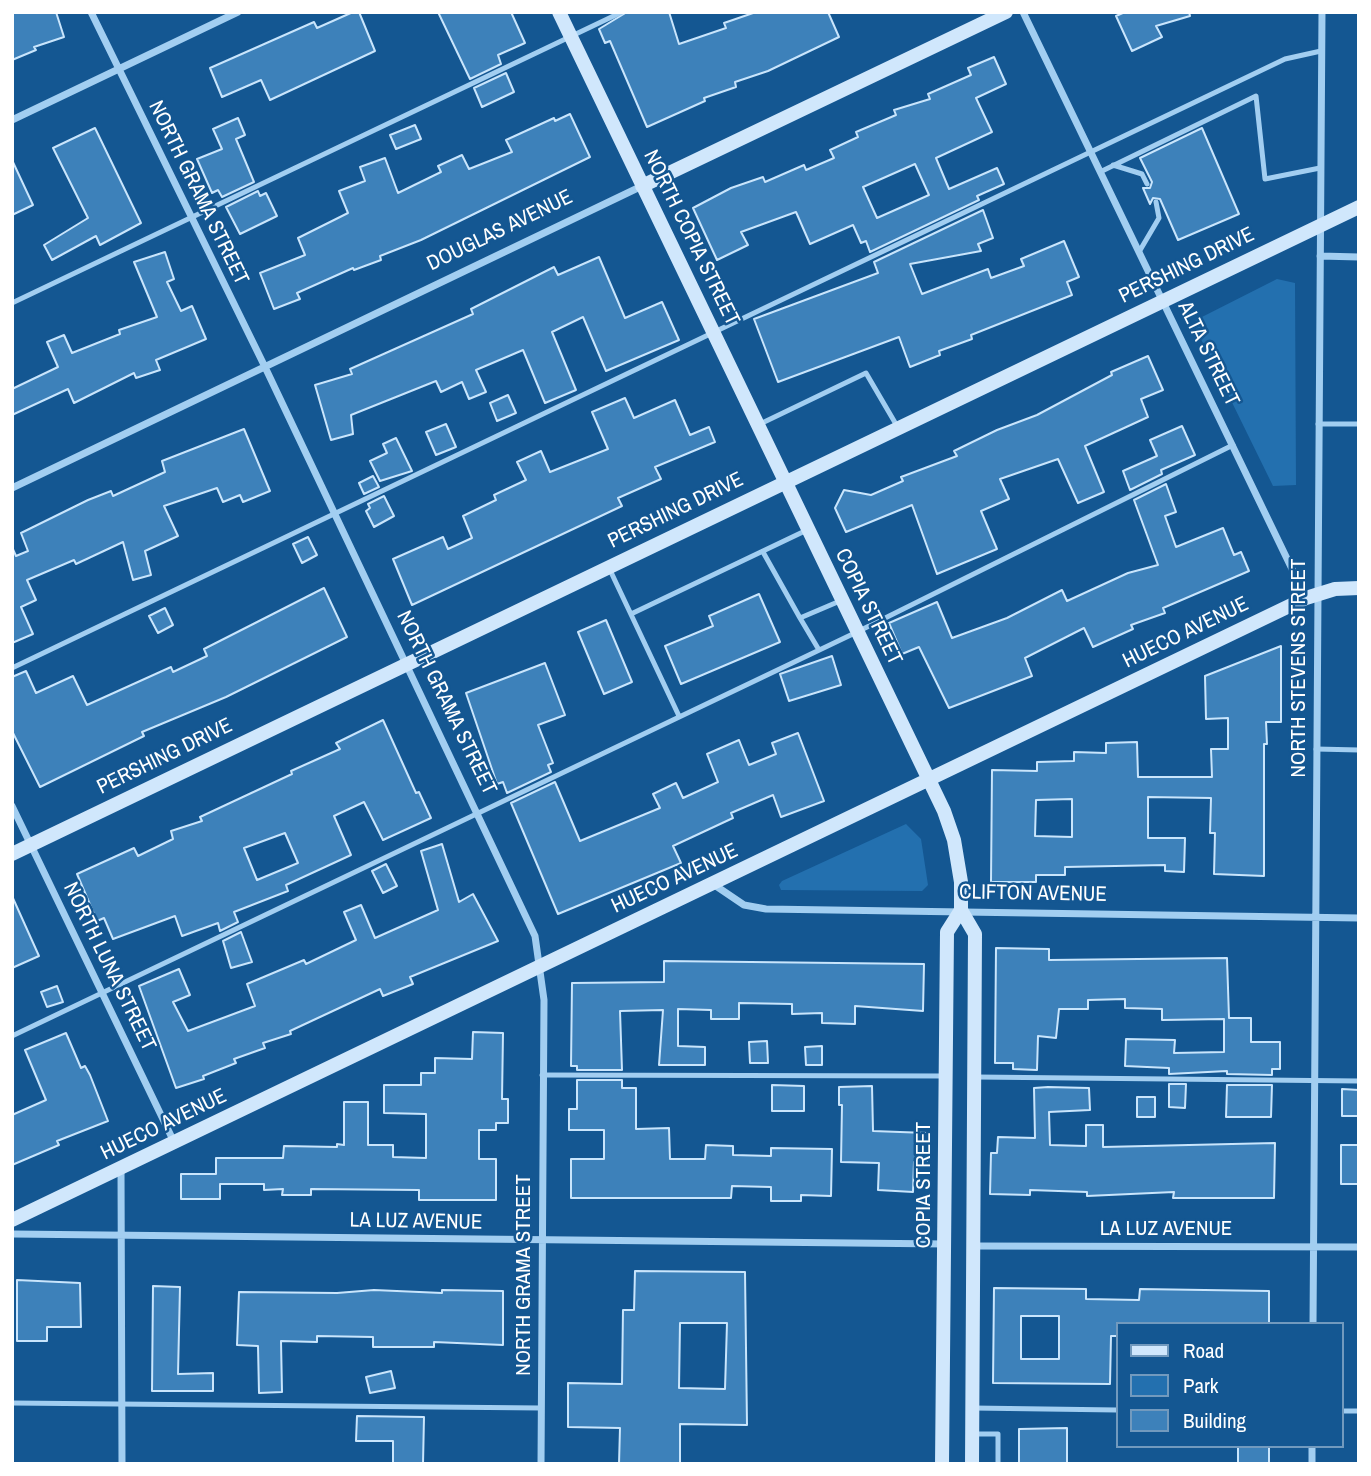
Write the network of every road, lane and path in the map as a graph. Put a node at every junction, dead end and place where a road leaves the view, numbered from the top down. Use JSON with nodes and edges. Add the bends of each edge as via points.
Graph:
{"nodes":[{"id":1,"x":91,"y":12,"type":"edge"},
{"id":2,"x":237,"y":12,"type":"edge"},
{"id":3,"x":559,"y":12,"type":"edge"},
{"id":4,"x":622,"y":12,"type":"edge"},
{"id":5,"x":1006,"y":12,"type":"edge"},
{"id":6,"x":1023,"y":12,"type":"edge"},
{"id":7,"x":1322,"y":12,"type":"edge"},
{"id":8,"x":571,"y":37,"type":"junction"},
{"id":9,"x":1321,"y":51,"type":"junction"},
{"id":10,"x":117,"y":69,"type":"junction"},
{"id":11,"x":12,"y":120,"type":"edge"},
{"id":12,"x":1092,"y":154,"type":"junction"},
{"id":13,"x":1113,"y":165,"type":"junction"},
{"id":14,"x":1320,"y":168,"type":"junction"},
{"id":15,"x":1100,"y":172,"type":"junction"},
{"id":16,"x":1147,"y":184,"type":"dead end"},
{"id":17,"x":642,"y":186,"type":"junction"},
{"id":18,"x":1156,"y":202,"type":"dead end"},
{"id":19,"x":1359,"y":206,"type":"edge"},
{"id":20,"x":191,"y":217,"type":"junction"},
{"id":21,"x":1320,"y":225,"type":"junction"},
{"id":22,"x":1139,"y":252,"type":"junction"},
{"id":23,"x":1320,"y":256,"type":"junction"},
{"id":24,"x":1359,"y":257,"type":"edge"},
{"id":25,"x":1163,"y":301,"type":"junction"},
{"id":26,"x":12,"y":303,"type":"edge"},
{"id":27,"x":713,"y":334,"type":"junction"},
{"id":28,"x":265,"y":367,"type":"junction"},
{"id":29,"x":1318,"y":424,"type":"junction"},
{"id":30,"x":1359,"y":424,"type":"edge"},
{"id":31,"x":757,"y":425,"type":"junction"},
{"id":32,"x":898,"y":428,"type":"junction"},
{"id":33,"x":1233,"y":445,"type":"junction"},
{"id":34,"x":784,"y":482,"type":"junction"},
{"id":35,"x":12,"y":488,"type":"edge"},
{"id":36,"x":335,"y":513,"type":"junction"},
{"id":37,"x":807,"y":530,"type":"junction"},
{"id":38,"x":763,"y":552,"type":"junction"},
{"id":39,"x":608,"y":567,"type":"junction"},
{"id":40,"x":1359,"y":587,"type":"edge"},
{"id":41,"x":1312,"y":596,"type":"junction"},
{"id":42,"x":842,"y":601,"type":"junction"},
{"id":43,"x":631,"y":614,"type":"junction"},
{"id":44,"x":800,"y":618,"type":"junction"},
{"id":45,"x":857,"y":632,"type":"junction"},
{"id":46,"x":819,"y":650,"type":"junction"},
{"id":47,"x":407,"y":664,"type":"junction"},
{"id":48,"x":12,"y":668,"type":"edge"},
{"id":49,"x":679,"y":716,"type":"junction"},
{"id":50,"x":1317,"y":749,"type":"junction"},
{"id":51,"x":1359,"y":750,"type":"edge"},
{"id":52,"x":929,"y":780,"type":"junction"},
{"id":53,"x":12,"y":806,"type":"edge"},
{"id":54,"x":478,"y":811,"type":"junction"},
{"id":55,"x":31,"y":845,"type":"junction"},
{"id":56,"x":12,"y":854,"type":"edge"},
{"id":57,"x":713,"y":884,"type":"junction"},
{"id":58,"x":961,"y":910,"type":"junction"},
{"id":59,"x":1316,"y":918,"type":"junction"},
{"id":60,"x":1359,"y":918,"type":"edge"},
{"id":61,"x":541,"y":966,"type":"junction"},
{"id":62,"x":102,"y":994,"type":"junction"},
{"id":63,"x":12,"y":1036,"type":"edge"},
{"id":64,"x":542,"y":1075,"type":"junction"},
{"id":65,"x":945,"y":1076,"type":"junction"},
{"id":66,"x":975,"y":1077,"type":"junction"},
{"id":67,"x":1314,"y":1080,"type":"junction"},
{"id":68,"x":1359,"y":1081,"type":"edge"},
{"id":69,"x":174,"y":1143,"type":"junction"},
{"id":70,"x":121,"y":1168,"type":"junction"},
{"id":71,"x":12,"y":1220,"type":"edge"},
{"id":72,"x":12,"y":1234,"type":"edge"},
{"id":73,"x":122,"y":1237,"type":"junction"},
{"id":74,"x":542,"y":1241,"type":"junction"},
{"id":75,"x":945,"y":1244,"type":"junction"},
{"id":76,"x":973,"y":1246,"type":"junction"},
{"id":77,"x":1314,"y":1247,"type":"junction"},
{"id":78,"x":1359,"y":1247,"type":"edge"},
{"id":79,"x":1313,"y":1322,"type":"edge"},
{"id":80,"x":12,"y":1404,"type":"edge"},
{"id":81,"x":122,"y":1404,"type":"junction"},
{"id":82,"x":541,"y":1408,"type":"junction"},
{"id":83,"x":972,"y":1408,"type":"junction"},
{"id":84,"x":1116,"y":1409,"type":"edge"},
{"id":85,"x":972,"y":1434,"type":"junction"},
{"id":86,"x":122,"y":1464,"type":"edge"},
{"id":87,"x":541,"y":1464,"type":"edge"},
{"id":88,"x":942,"y":1464,"type":"edge"},
{"id":89,"x":971,"y":1464,"type":"edge"},
{"id":90,"x":998,"y":1464,"type":"edge"}],
"edges":[{"from":1,"to":10,"type":"street","name":"NORTH GRAMA STREET"},
{"from":2,"to":10,"type":"street"},
{"from":3,"to":8,"type":"main road","name":"NORTH COPIA STREET"},
{"from":4,"to":8,"type":"lane"},
{"from":5,"to":17,"type":"main road","name":"DOUGLAS AVENUE"},
{"from":6,"to":12,"type":"street","name":"ALTA STREET"},
{"from":7,"to":9,"type":"street","name":"NORTH STEVENS STREET"},
{"from":8,"to":17,"type":"main road","name":"NORTH COPIA STREET"},
{"from":8,"to":20,"type":"lane"},
{"from":9,"to":12,"type":"lane","via":[[1285,59]]},
{"from":9,"to":14,"type":"street","name":"NORTH STEVENS STREET"},
{"from":10,"to":11,"type":"street"},
{"from":10,"to":20,"type":"street","name":"NORTH GRAMA STREET"},
{"from":12,"to":15,"type":"street","name":"ALTA STREET"},
{"from":12,"to":27,"type":"lane"},
{"from":13,"to":14,"type":"lane","via":[[1256,96],[1265,179]]},
{"from":13,"to":15,"type":"lane"},
{"from":13,"to":16,"type":"lane","via":[[1142,174]]},
{"from":14,"to":21,"type":"street","name":"NORTH STEVENS STREET"},
{"from":15,"to":22,"type":"street","name":"ALTA STREET"},
{"from":17,"to":27,"type":"main road","name":"NORTH COPIA STREET"},
{"from":17,"to":28,"type":"street","name":"DOUGLAS AVENUE"},
{"from":18,"to":22,"type":"lane","via":[[1158,218]]},
{"from":19,"to":21,"type":"main road","name":"PERSHING DRIVE"},
{"from":20,"to":26,"type":"lane"},
{"from":20,"to":28,"type":"street","name":"NORTH GRAMA STREET"},
{"from":21,"to":23,"type":"street","name":"NORTH STEVENS STREET"},
{"from":21,"to":25,"type":"main road","name":"PERSHING DRIVE"},
{"from":22,"to":25,"type":"street","name":"ALTA STREET"},
{"from":23,"to":24,"type":"street"},
{"from":23,"to":29,"type":"street","name":"NORTH STEVENS STREET"},
{"from":25,"to":32,"type":"main road","name":"PERSHING DRIVE"},
{"from":25,"to":33,"type":"street","name":"ALTA STREET"},
{"from":27,"to":31,"type":"main road","name":"NORTH COPIA STREET"},
{"from":27,"to":36,"type":"lane"},
{"from":28,"to":35,"type":"street","name":"DOUGLAS AVENUE"},
{"from":28,"to":36,"type":"street","name":"NORTH GRAMA STREET"},
{"from":29,"to":30,"type":"lane"},
{"from":29,"to":41,"type":"street","name":"NORTH STEVENS STREET"},
{"from":31,"to":32,"type":"lane","via":[[866,373]]},
{"from":31,"to":34,"type":"main road","name":"NORTH COPIA STREET"},
{"from":32,"to":34,"type":"main road","name":"PERSHING DRIVE"},
{"from":33,"to":41,"type":"street","name":"ALTA STREET"},
{"from":33,"to":45,"type":"lane"},
{"from":34,"to":37,"type":"main road","name":"COPIA STREET"},
{"from":34,"to":39,"type":"main road","name":"PERSHING DRIVE"},
{"from":36,"to":47,"type":"street","name":"NORTH GRAMA STREET"},
{"from":36,"to":48,"type":"lane"},
{"from":37,"to":38,"type":"lane"},
{"from":37,"to":42,"type":"main road","name":"COPIA STREET"},
{"from":38,"to":43,"type":"lane"},
{"from":38,"to":44,"type":"lane"},
{"from":39,"to":43,"type":"lane"},
{"from":39,"to":47,"type":"main road","name":"PERSHING DRIVE"},
{"from":40,"to":41,"type":"main road","name":"HUECO AVENUE"},
{"from":41,"to":50,"type":"street","name":"NORTH STEVENS STREET"},
{"from":41,"to":52,"type":"main road","name":"HUECO AVENUE"},
{"from":42,"to":44,"type":"lane"},
{"from":42,"to":45,"type":"main road","name":"COPIA STREET"},
{"from":43,"to":49,"type":"lane"},
{"from":44,"to":46,"type":"lane"},
{"from":45,"to":46,"type":"lane"},
{"from":45,"to":52,"type":"main road","name":"COPIA STREET"},
{"from":46,"to":49,"type":"lane"},
{"from":47,"to":54,"type":"street","name":"NORTH GRAMA STREET"},
{"from":47,"to":55,"type":"main road","name":"PERSHING DRIVE"},
{"from":49,"to":54,"type":"lane"},
{"from":50,"to":51,"type":"lane"},
{"from":50,"to":59,"type":"street","name":"NORTH STEVENS STREET"},
{"from":52,"to":57,"type":"main road","name":"HUECO AVENUE"},
{"from":52,"to":58,"type":"main road","name":"COPIA STREET","via":[[954,840]]},
{"from":53,"to":55,"type":"street","name":"NORTH LUNA STREET"},
{"from":54,"to":61,"type":"street","name":"NORTH GRAMA STREET","via":[[535,936]]},
{"from":54,"to":62,"type":"lane"},
{"from":55,"to":56,"type":"main road","name":"PERSHING DRIVE"},
{"from":55,"to":62,"type":"street","name":"NORTH LUNA STREET"},
{"from":57,"to":58,"type":"street","name":"CLIFTON AVENUE","via":[[744,905],[766,909]]},
{"from":57,"to":61,"type":"main road","name":"HUECO AVENUE"},
{"from":58,"to":59,"type":"street","name":"CLIFTON AVENUE"},
{"from":58,"to":65,"type":"main road","name":"COPIA STREET","via":[[947,932]]},
{"from":58,"to":66,"type":"main road","name":"COPIA STREET","via":[[975,934]]},
{"from":59,"to":60,"type":"street","name":"CLIFTON AVENUE"},
{"from":59,"to":67,"type":"street","name":"NORTH STEVENS STREET"},
{"from":61,"to":64,"type":"street","name":"NORTH GRAMA STREET"},
{"from":61,"to":69,"type":"main road","name":"HUECO AVENUE"},
{"from":62,"to":63,"type":"lane"},
{"from":62,"to":69,"type":"street","name":"NORTH LUNA STREET"},
{"from":64,"to":65,"type":"lane"},
{"from":64,"to":74,"type":"street","name":"NORTH GRAMA STREET"},
{"from":65,"to":75,"type":"main road","name":"COPIA STREET"},
{"from":66,"to":67,"type":"lane"},
{"from":66,"to":76,"type":"main road","name":"COPIA STREET"},
{"from":67,"to":68,"type":"lane"},
{"from":67,"to":77,"type":"street","name":"NORTH STEVENS STREET"},
{"from":69,"to":70,"type":"main road","name":"HUECO AVENUE"},
{"from":70,"to":71,"type":"main road","name":"HUECO AVENUE"},
{"from":70,"to":73,"type":"street"},
{"from":72,"to":73,"type":"street","name":"LA LUZ AVENUE"},
{"from":73,"to":74,"type":"street","name":"LA LUZ AVENUE"},
{"from":73,"to":81,"type":"street"},
{"from":74,"to":75,"type":"street","name":"LA LUZ AVENUE"},
{"from":74,"to":82,"type":"street","name":"NORTH GRAMA STREET"},
{"from":75,"to":88,"type":"main road","name":"COPIA STREET"},
{"from":76,"to":77,"type":"street","name":"LA LUZ AVENUE"},
{"from":76,"to":83,"type":"main road","name":"COPIA STREET"},
{"from":77,"to":78,"type":"street","name":"LA LUZ AVENUE"},
{"from":77,"to":79,"type":"street","name":"NORTH STEVENS STREET"},
{"from":80,"to":81,"type":"lane"},
{"from":81,"to":82,"type":"lane"},
{"from":81,"to":86,"type":"street"},
{"from":82,"to":87,"type":"street","name":"NORTH GRAMA STREET"},
{"from":83,"to":84,"type":"lane"},
{"from":83,"to":85,"type":"main road","name":"COPIA STREET"},
{"from":85,"to":89,"type":"main road","name":"COPIA STREET"},
{"from":85,"to":90,"type":"lane","via":[[998,1434]]}]}
